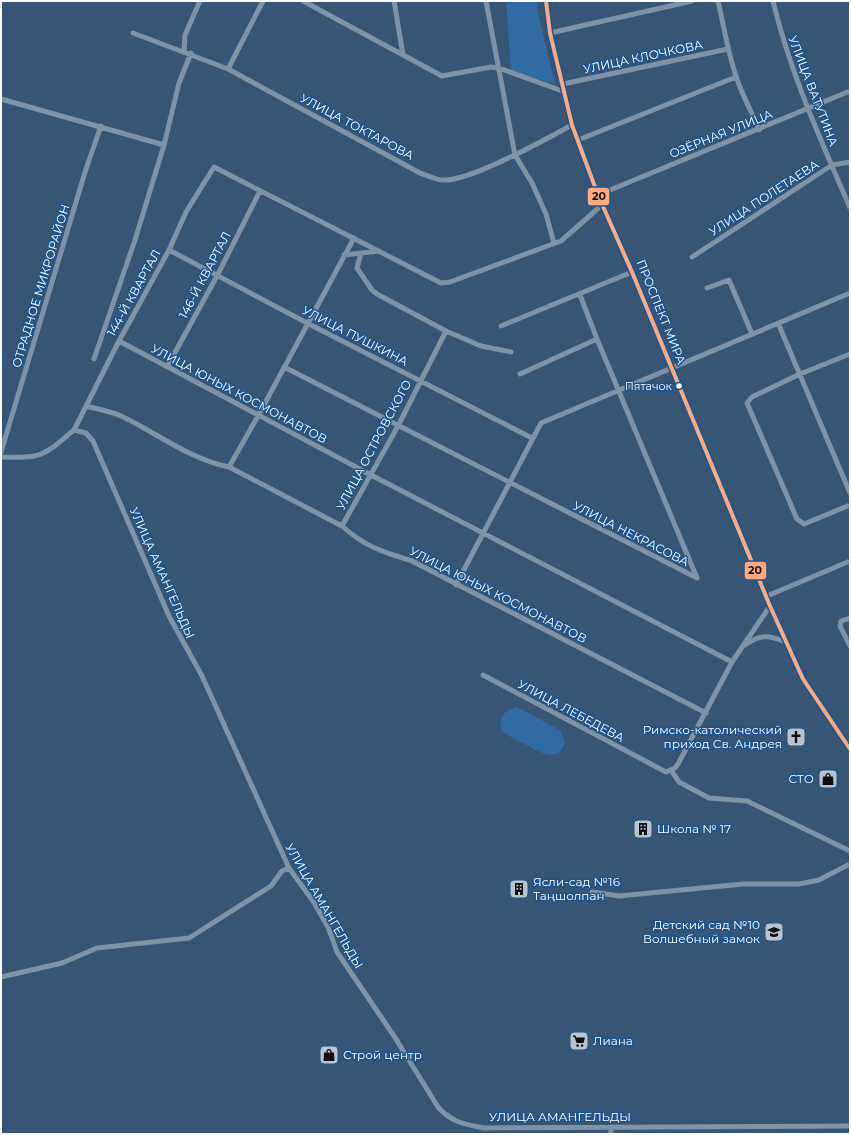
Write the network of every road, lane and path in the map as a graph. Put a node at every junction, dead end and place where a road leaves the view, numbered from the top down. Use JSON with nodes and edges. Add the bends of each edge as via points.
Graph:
{"nodes":[{"id":1,"x":200,"y":1,"type":"edge"},
{"id":2,"x":263,"y":1,"type":"edge"},
{"id":3,"x":304,"y":1,"type":"edge"},
{"id":4,"x":394,"y":1,"type":"edge"},
{"id":5,"x":486,"y":1,"type":"edge"},
{"id":6,"x":546,"y":1,"type":"edge"},
{"id":7,"x":692,"y":1,"type":"edge"},
{"id":8,"x":718,"y":1,"type":"edge"},
{"id":9,"x":773,"y":1,"type":"edge"},
{"id":10,"x":133,"y":33,"type":"dead end"},
{"id":11,"x":550,"y":33,"type":"junction"},
{"id":12,"x":728,"y":49,"type":"junction"},
{"id":13,"x":184,"y":51,"type":"junction"},
{"id":14,"x":191,"y":53,"type":"junction"},
{"id":15,"x":403,"y":55,"type":"junction"},
{"id":16,"x":499,"y":68,"type":"junction"},
{"id":17,"x":228,"y":69,"type":"junction"},
{"id":18,"x":736,"y":77,"type":"junction"},
{"id":19,"x":563,"y":84,"type":"junction"},
{"id":20,"x":850,"y":91,"type":"edge"},
{"id":21,"x":565,"y":92,"type":"junction"},
{"id":22,"x":1,"y":99,"type":"edge"},
{"id":23,"x":808,"y":110,"type":"junction"},
{"id":24,"x":101,"y":126,"type":"junction"},
{"id":25,"x":572,"y":126,"type":"junction"},
{"id":26,"x":759,"y":130,"type":"junction"},
{"id":27,"x":578,"y":140,"type":"junction"},
{"id":28,"x":164,"y":145,"type":"junction"},
{"id":29,"x":515,"y":155,"type":"junction"},
{"id":30,"x":850,"y":162,"type":"edge"},
{"id":31,"x":832,"y":165,"type":"junction"},
{"id":32,"x":260,"y":191,"type":"junction"},
{"id":33,"x":598,"y":195,"type":"junction"},
{"id":34,"x":602,"y":205,"type":"junction"},
{"id":35,"x":850,"y":208,"type":"edge"},
{"id":36,"x":354,"y":238,"type":"junction"},
{"id":37,"x":554,"y":243,"type":"junction"},
{"id":38,"x":170,"y":250,"type":"junction"},
{"id":39,"x":379,"y":251,"type":"junction"},
{"id":40,"x":361,"y":253,"type":"junction"},
{"id":41,"x":344,"y":255,"type":"junction"},
{"id":42,"x":692,"y":257,"type":"dead end"},
{"id":43,"x":632,"y":272,"type":"junction"},
{"id":44,"x":217,"y":276,"type":"junction"},
{"id":45,"x":707,"y":288,"type":"dead end"},
{"id":46,"x":850,"y":293,"type":"edge"},
{"id":47,"x":580,"y":295,"type":"junction"},
{"id":48,"x":307,"y":323,"type":"junction"},
{"id":49,"x":778,"y":323,"type":"junction"},
{"id":50,"x":501,"y":326,"type":"dead end"},
{"id":51,"x":446,"y":331,"type":"junction"},
{"id":52,"x":752,"y":334,"type":"junction"},
{"id":53,"x":597,"y":339,"type":"junction"},
{"id":54,"x":119,"y":341,"type":"junction"},
{"id":55,"x":511,"y":352,"type":"dead end"},
{"id":56,"x":850,"y":354,"type":"edge"},
{"id":57,"x":94,"y":359,"type":"dead end"},
{"id":58,"x":168,"y":367,"type":"junction"},
{"id":59,"x":284,"y":367,"type":"junction"},
{"id":60,"x":672,"y":368,"type":"junction"},
{"id":61,"x":520,"y":374,"type":"dead end"},
{"id":62,"x":800,"y":374,"type":"junction"},
{"id":63,"x":420,"y":381,"type":"junction"},
{"id":64,"x":619,"y":390,"type":"junction"},
{"id":65,"x":86,"y":406,"type":"junction"},
{"id":66,"x":258,"y":416,"type":"junction"},
{"id":67,"x":398,"y":426,"type":"junction"},
{"id":68,"x":74,"y":430,"type":"junction"},
{"id":69,"x":532,"y":438,"type":"junction"},
{"id":70,"x":1,"y":452,"type":"edge"},
{"id":71,"x":1,"y":457,"type":"edge"},
{"id":72,"x":229,"y":467,"type":"junction"},
{"id":73,"x":371,"y":475,"type":"junction"},
{"id":74,"x":510,"y":484,"type":"junction"},
{"id":75,"x":850,"y":493,"type":"edge"},
{"id":76,"x":850,"y":504,"type":"edge"},
{"id":77,"x":342,"y":526,"type":"junction"},
{"id":78,"x":484,"y":533,"type":"junction"},
{"id":79,"x":850,"y":561,"type":"edge"},
{"id":80,"x":456,"y":585,"type":"junction"},
{"id":81,"x":767,"y":596,"type":"junction"},
{"id":82,"x":770,"y":606,"type":"junction"},
{"id":83,"x":850,"y":618,"type":"edge"},
{"id":84,"x":786,"y":642,"type":"junction"},
{"id":85,"x":744,"y":646,"type":"junction"},
{"id":86,"x":850,"y":646,"type":"edge"},
{"id":87,"x":732,"y":662,"type":"junction"},
{"id":88,"x":483,"y":675,"type":"dead end"},
{"id":89,"x":706,"y":713,"type":"junction"},
{"id":90,"x":850,"y":749,"type":"edge"},
{"id":91,"x":671,"y":770,"type":"junction"},
{"id":92,"x":850,"y":851,"type":"edge"},
{"id":93,"x":850,"y":864,"type":"edge"},
{"id":94,"x":289,"y":868,"type":"junction"},
{"id":95,"x":592,"y":892,"type":"dead end"},
{"id":96,"x":1,"y":978,"type":"edge"},
{"id":97,"x":850,"y":1126,"type":"edge"},
{"id":98,"x":611,"y":1127,"type":"junction"},
{"id":99,"x":611,"y":1134,"type":"edge"}],
"edges":[{"from":1,"to":13,"type":"street","via":[[185,35]]},
{"from":2,"to":17,"type":"street"},
{"from":3,"to":15,"type":"street"},
{"from":4,"to":15,"type":"street"},
{"from":5,"to":16,"type":"street"},
{"from":6,"to":11,"type":"main road","name":"ПРОСПЕКТ МИРА"},
{"from":7,"to":11,"type":"street"},
{"from":8,"to":12,"type":"street"},
{"from":9,"to":23,"type":"street","name":"УЛИЦА ВАТУТИНА","via":[[782,40]]},
{"from":10,"to":13,"type":"street","name":"УЛИЦА ТОКТАРОВА"},
{"from":11,"to":19,"type":"main road","name":"ПРОСПЕКТ МИРА"},
{"from":12,"to":18,"type":"street"},
{"from":12,"to":19,"type":"street","name":"УЛИЦА КЛОЧКОВА"},
{"from":13,"to":14,"type":"street","name":"УЛИЦА ТОКТАРОВА"},
{"from":14,"to":17,"type":"street","name":"УЛИЦА ТОКТАРОВА"},
{"from":14,"to":28,"type":"street","via":[[179,83]]},
{"from":15,"to":16,"type":"street","via":[[442,76],[491,67]]},
{"from":16,"to":21,"type":"street"},
{"from":16,"to":29,"type":"street"},
{"from":17,"to":29,"type":"street","name":"УЛИЦА ТОКТАРОВА","via":[[420,173],[437,179],[444,181],[461,177]]},
{"from":18,"to":26,"type":"street"},
{"from":18,"to":27,"type":"street"},
{"from":19,"to":21,"type":"main road","name":"ПРОСПЕКТ МИРА"},
{"from":20,"to":23,"type":"street","name":"ОЗЁРНАЯ УЛИЦА"},
{"from":21,"to":25,"type":"main road","name":"ПРОСПЕКТ МИРА"},
{"from":22,"to":24,"type":"street"},
{"from":23,"to":26,"type":"street","name":"ОЗЁРНАЯ УЛИЦА"},
{"from":23,"to":31,"type":"street","name":"УЛИЦА ВАТУТИНА"},
{"from":24,"to":28,"type":"street"},
{"from":24,"to":70,"type":"street","name":"ОТРАДНОЕ МИКРОРАЙОН"},
{"from":25,"to":27,"type":"main road","name":"ПРОСПЕКТ МИРА"},
{"from":25,"to":29,"type":"street","name":"УЛИЦА ТОКТАРОВА"},
{"from":26,"to":33,"type":"street","name":"ОЗЁРНАЯ УЛИЦА"},
{"from":27,"to":33,"type":"main road","name":"ПРОСПЕКТ МИРА"},
{"from":28,"to":57,"type":"street"},
{"from":29,"to":37,"type":"street","via":[[532,183],[546,214]]},
{"from":30,"to":31,"type":"street","name":"УЛИЦА ПОЛЕТАЕВА"},
{"from":31,"to":35,"type":"street","name":"УЛИЦА ВАТУТИНА"},
{"from":31,"to":42,"type":"street","name":"УЛИЦА ПОЛЕТАЕВА"},
{"from":32,"to":36,"type":"street"},
{"from":32,"to":38,"type":"street","name":"144-Й КВАРТАЛ","via":[[214,167],[189,207]]},
{"from":32,"to":44,"type":"street","name":"146-Й КВАРТАЛ"},
{"from":33,"to":34,"type":"main road","name":"ПРОСПЕКТ МИРА"},
{"from":34,"to":37,"type":"street","via":[[561,241]]},
{"from":34,"to":43,"type":"main road","name":"ПРОСПЕКТ МИРА"},
{"from":36,"to":39,"type":"street"},
{"from":36,"to":41,"type":"street"},
{"from":37,"to":39,"type":"street","via":[[442,283]]},
{"from":38,"to":44,"type":"street","name":"УЛИЦА ПУШКИНА"},
{"from":38,"to":54,"type":"street","name":"144-Й КВАРТАЛ"},
{"from":39,"to":40,"type":"street"},
{"from":40,"to":41,"type":"street"},
{"from":40,"to":51,"type":"street","via":[[357,268],[372,290]]},
{"from":41,"to":48,"type":"street"},
{"from":43,"to":47,"type":"street"},
{"from":43,"to":60,"type":"main road","name":"ПРОСПЕКТ МИРА"},
{"from":44,"to":48,"type":"street","name":"УЛИЦА ПУШКИНА"},
{"from":44,"to":58,"type":"street","name":"146-Й КВАРТАЛ"},
{"from":45,"to":52,"type":"street","via":[[729,280]]},
{"from":46,"to":49,"type":"street"},
{"from":47,"to":50,"type":"street"},
{"from":47,"to":53,"type":"street","name":"УЛИЦА НЕКРАСОВА"},
{"from":48,"to":59,"type":"street"},
{"from":48,"to":63,"type":"street","name":"УЛИЦА ПУШКИНА"},
{"from":49,"to":52,"type":"street"},
{"from":49,"to":62,"type":"street"},
{"from":51,"to":55,"type":"street","via":[[481,346]]},
{"from":51,"to":63,"type":"street","name":"УЛИЦА ОСТРОВСКОГО"},
{"from":52,"to":60,"type":"street"},
{"from":53,"to":61,"type":"street"},
{"from":53,"to":64,"type":"street","name":"УЛИЦА НЕКРАСОВА"},
{"from":54,"to":58,"type":"street","name":"УЛИЦА ЮНЫХ КОСМОНАВТОВ"},
{"from":54,"to":65,"type":"street","name":"144-Й КВАРТАЛ"},
{"from":56,"to":62,"type":"street"},
{"from":58,"to":66,"type":"street","name":"УЛИЦА ЮНЫХ КОСМОНАВТОВ"},
{"from":59,"to":66,"type":"street"},
{"from":59,"to":67,"type":"street","name":"УЛИЦА НЕКРАСОВА"},
{"from":60,"to":64,"type":"street"},
{"from":60,"to":81,"type":"main road","name":"ПРОСПЕКТ МИРА"},
{"from":62,"to":75,"type":"street"},
{"from":62,"to":76,"type":"street","via":[[752,397],[747,403],[796,519],[804,524]]},
{"from":63,"to":67,"type":"street","name":"УЛИЦА ОСТРОВСКОГО"},
{"from":63,"to":69,"type":"street","name":"УЛИЦА ПУШКИНА"},
{"from":64,"to":69,"type":"street","via":[[541,424]]},
{"from":64,"to":74,"type":"street","name":"УЛИЦА НЕКРАСОВА","via":[[697,578]]},
{"from":65,"to":68,"type":"street","name":"144-Й КВАРТАЛ"},
{"from":65,"to":72,"type":"street","name":"УЛИЦА ЮНЫХ КОСМОНАВТОВ","via":[[120,415],[212,464]]},
{"from":66,"to":72,"type":"street"},
{"from":66,"to":73,"type":"street","name":"УЛИЦА ЮНЫХ КОСМОНАВТОВ"},
{"from":67,"to":73,"type":"street","name":"УЛИЦА ОСТРОВСКОГО"},
{"from":67,"to":74,"type":"street","name":"УЛИЦА НЕКРАСОВА"},
{"from":68,"to":71,"type":"street","via":[[48,452],[40,455],[31,458]]},
{"from":68,"to":94,"type":"street","name":"УЛИЦА АМАНГЕЛЬДЫ","via":[[86,433],[92,441],[168,616],[202,676]]},
{"from":69,"to":74,"type":"street"},
{"from":72,"to":77,"type":"street","name":"УЛИЦА ЮНЫХ КОСМОНАВТОВ"},
{"from":73,"to":77,"type":"street","name":"УЛИЦА ОСТРОВСКОГО"},
{"from":73,"to":78,"type":"street","name":"УЛИЦА ЮНЫХ КОСМОНАВТОВ"},
{"from":74,"to":78,"type":"street"},
{"from":77,"to":80,"type":"street","name":"УЛИЦА ЮНЫХ КОСМОНАВТОВ","via":[[357,540],[412,561]]},
{"from":78,"to":80,"type":"street"},
{"from":78,"to":87,"type":"street","name":"УЛИЦА ЮНЫХ КОСМОНАВТОВ"},
{"from":79,"to":81,"type":"street"},
{"from":80,"to":89,"type":"street","name":"УЛИЦА ЮНЫХ КОСМОНАВТОВ"},
{"from":81,"to":82,"type":"main road","name":"ПРОСПЕКТ МИРА"},
{"from":82,"to":84,"type":"main road","name":"ПРОСПЕКТ МИРА"},
{"from":82,"to":85,"type":"street"},
{"from":83,"to":86,"type":"street","via":[[842,621],[840,626]]},
{"from":84,"to":85,"type":"street","via":[[773,637],[757,637]]},
{"from":84,"to":90,"type":"main road","name":"ПРОСПЕКТ МИРА","via":[[802,679]]},
{"from":85,"to":87,"type":"street"},
{"from":87,"to":89,"type":"street"},
{"from":88,"to":91,"type":"street","name":"УЛИЦА ЛЕБЕДЕВА","via":[[666,772]]},
{"from":89,"to":91,"type":"street","via":[[678,764]]},
{"from":91,"to":92,"type":"street","via":[[679,782],[709,798],[747,801]]},
{"from":93,"to":95,"type":"street","via":[[819,880],[799,884],[729,885],[619,896]]},
{"from":94,"to":96,"type":"street","via":[[282,871],[271,886],[189,938],[97,948],[62,963]]},
{"from":94,"to":98,"type":"street","name":"УЛИЦА АМАНГЕЛЬДЫ","via":[[328,927],[337,952],[446,1117],[484,1128]]},
{"from":97,"to":98,"type":"street","name":"УЛИЦА АМАНГЕЛЬДЫ"},
{"from":98,"to":99,"type":"street"}]}
